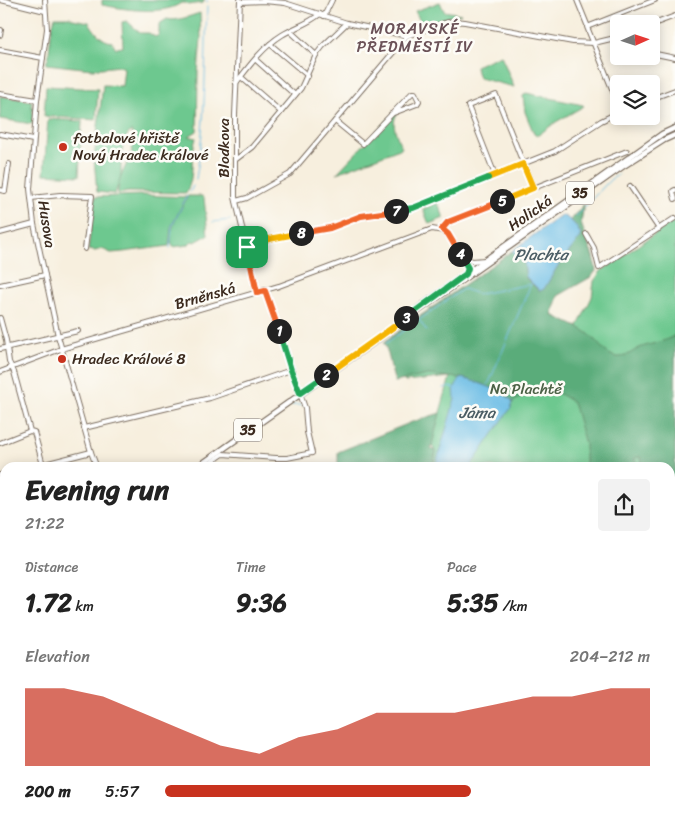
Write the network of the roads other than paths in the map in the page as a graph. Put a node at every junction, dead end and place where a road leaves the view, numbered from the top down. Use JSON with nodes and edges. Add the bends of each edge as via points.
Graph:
{"nodes":[{"id":1,"x":1,"y":0,"type":"edge"},
{"id":2,"x":45,"y":0,"type":"edge"},
{"id":3,"x":332,"y":0,"type":"edge"},
{"id":4,"x":577,"y":0,"type":"edge"},
{"id":5,"x":655,"y":0,"type":"edge"},
{"id":6,"x":240,"y":1,"type":"edge"},
{"id":7,"x":45,"y":11,"type":"junction"},
{"id":8,"x":322,"y":15,"type":"junction"},
{"id":9,"x":675,"y":16,"type":"edge"},
{"id":10,"x":660,"y":22,"type":"edge"},
{"id":11,"x":347,"y":23,"type":"junction"},
{"id":12,"x":588,"y":27,"type":"junction"},
{"id":13,"x":1,"y":30,"type":"edge"},
{"id":14,"x":290,"y":31,"type":"junction"},
{"id":15,"x":0,"y":35,"type":"edge"},
{"id":16,"x":407,"y":36,"type":"junction"},
{"id":17,"x":610,"y":39,"type":"edge"},
{"id":18,"x":594,"y":43,"type":"junction"},
{"id":19,"x":270,"y":44,"type":"junction"},
{"id":20,"x":0,"y":50,"type":"edge"},
{"id":21,"x":316,"y":54,"type":"junction"},
{"id":22,"x":660,"y":55,"type":"edge"},
{"id":23,"x":43,"y":58,"type":"junction"},
{"id":24,"x":675,"y":58,"type":"edge"},
{"id":25,"x":256,"y":60,"type":"junction"},
{"id":26,"x":308,"y":76,"type":"junction"},
{"id":27,"x":241,"y":77,"type":"junction"},
{"id":28,"x":236,"y":83,"type":"junction"},
{"id":29,"x":610,"y":83,"type":"edge"},
{"id":30,"x":675,"y":90,"type":"edge"},
{"id":31,"x":0,"y":94,"type":"edge"},
{"id":32,"x":295,"y":95,"type":"junction"},
{"id":33,"x":660,"y":96,"type":"edge"},
{"id":34,"x":37,"y":100,"type":"junction"},
{"id":35,"x":281,"y":112,"type":"junction"},
{"id":36,"x":391,"y":114,"type":"junction"},
{"id":37,"x":610,"y":116,"type":"edge"},
{"id":38,"x":335,"y":121,"type":"junction"},
{"id":39,"x":675,"y":128,"type":"edge"},
{"id":40,"x":0,"y":134,"type":"edge"},
{"id":41,"x":675,"y":134,"type":"edge"},
{"id":42,"x":33,"y":140,"type":"junction"},
{"id":43,"x":627,"y":152,"type":"dead end"},
{"id":44,"x":234,"y":160,"type":"junction"},
{"id":45,"x":9,"y":164,"type":"dead end"},
{"id":46,"x":523,"y":164,"type":"junction"},
{"id":47,"x":495,"y":175,"type":"junction"},
{"id":48,"x":630,"y":186,"type":"dead end"},
{"id":49,"x":533,"y":188,"type":"junction"},
{"id":50,"x":0,"y":190,"type":"edge"},
{"id":51,"x":675,"y":190,"type":"edge"},
{"id":52,"x":31,"y":198,"type":"junction"},
{"id":53,"x":675,"y":199,"type":"edge"},
{"id":54,"x":236,"y":201,"type":"junction"},
{"id":55,"x":675,"y":218,"type":"edge"},
{"id":56,"x":34,"y":224,"type":"junction"},
{"id":57,"x":442,"y":229,"type":"junction"},
{"id":58,"x":659,"y":229,"type":"junction"},
{"id":59,"x":0,"y":233,"type":"edge"},
{"id":60,"x":586,"y":234,"type":"dead end"},
{"id":61,"x":454,"y":242,"type":"junction"},
{"id":62,"x":247,"y":247,"type":"junction"},
{"id":63,"x":85,"y":248,"type":"dead end"},
{"id":64,"x":487,"y":259,"type":"junction"},
{"id":65,"x":470,"y":268,"type":"junction"},
{"id":66,"x":479,"y":269,"type":"junction"},
{"id":67,"x":45,"y":275,"type":"junction"},
{"id":68,"x":0,"y":285,"type":"edge"},
{"id":69,"x":265,"y":291,"type":"junction"},
{"id":70,"x":257,"y":293,"type":"junction"},
{"id":71,"x":0,"y":318,"type":"edge"},
{"id":72,"x":402,"y":322,"type":"junction"},
{"id":73,"x":78,"y":331,"type":"dead end"},
{"id":74,"x":58,"y":336,"type":"junction"},
{"id":75,"x":6,"y":347,"type":"junction"},
{"id":76,"x":0,"y":349,"type":"edge"},
{"id":77,"x":61,"y":349,"type":"junction"},
{"id":78,"x":12,"y":368,"type":"junction"},
{"id":79,"x":291,"y":370,"type":"junction"},
{"id":80,"x":0,"y":372,"type":"edge"},
{"id":81,"x":300,"y":393,"type":"junction"},
{"id":82,"x":84,"y":428,"type":"junction"},
{"id":83,"x":30,"y":431,"type":"junction"},
{"id":84,"x":0,"y":443,"type":"edge"},
{"id":85,"x":91,"y":452,"type":"junction"},
{"id":86,"x":42,"y":462,"type":"edge"},
{"id":87,"x":54,"y":462,"type":"edge"},
{"id":88,"x":95,"y":462,"type":"edge"},
{"id":89,"x":204,"y":462,"type":"edge"},
{"id":90,"x":212,"y":462,"type":"edge"}],
"edges":[{"from":1,"to":7,"type":"street"},
{"from":2,"to":7,"type":"street","name":"Husova"},
{"from":3,"to":8,"type":"street"},
{"from":4,"to":12,"type":"street"},
{"from":5,"to":12,"type":"street"},
{"from":6,"to":8,"type":"street","via":[[285,3]]},
{"from":6,"to":28,"type":"street","name":"Blodkova"},
{"from":7,"to":23,"type":"street","name":"Husova","via":[[47,30]]},
{"from":8,"to":11,"type":"street"},
{"from":8,"to":14,"type":"street"},
{"from":9,"to":10,"type":"street"},
{"from":11,"to":16,"type":"street"},
{"from":11,"to":21,"type":"street"},
{"from":12,"to":18,"type":"street"},
{"from":13,"to":15,"type":"street"},
{"from":14,"to":19,"type":"street"},
{"from":14,"to":21,"type":"street"},
{"from":16,"to":18,"type":"street","via":[[453,21]]},
{"from":16,"to":38,"type":"street"},
{"from":17,"to":18,"type":"street"},
{"from":18,"to":29,"type":"street"},
{"from":19,"to":25,"type":"street"},
{"from":19,"to":26,"type":"street"},
{"from":20,"to":23,"type":"street"},
{"from":21,"to":26,"type":"street"},
{"from":22,"to":24,"type":"street"},
{"from":23,"to":34,"type":"street","name":"Husova"},
{"from":25,"to":27,"type":"street"},
{"from":25,"to":32,"type":"street"},
{"from":26,"to":32,"type":"street"},
{"from":27,"to":28,"type":"street"},
{"from":27,"to":35,"type":"street"},
{"from":28,"to":44,"type":"street","name":"Blodkova"},
{"from":30,"to":33,"type":"street"},
{"from":31,"to":34,"type":"street"},
{"from":32,"to":35,"type":"street"},
{"from":34,"to":42,"type":"street","name":"Husova"},
{"from":35,"to":44,"type":"street","via":[[252,147]]},
{"from":36,"to":36,"type":"street","via":[[417,104],[416,93],[412,93]]},
{"from":36,"to":38,"type":"street","via":[[363,144]]},
{"from":37,"to":46,"type":"street","via":[[555,151]]},
{"from":38,"to":54,"type":"street","via":[[290,174],[242,201]]},
{"from":39,"to":64,"type":"main road","name":"Holická","number":"35","via":[[662,134]]},
{"from":40,"to":42,"type":"street"},
{"from":41,"to":66,"type":"main road","name":"Holická","number":"35","via":[[636,157]]},
{"from":42,"to":52,"type":"street","name":"Husova"},
{"from":43,"to":49,"type":"street","name":"Brněnská"},
{"from":44,"to":54,"type":"street","name":"Blodkova"},
{"from":45,"to":50,"type":"street","via":[[5,190]]},
{"from":46,"to":47,"type":"street"},
{"from":46,"to":47,"type":"street","via":[[496,95],[468,106]]},
{"from":46,"to":49,"type":"street"},
{"from":47,"to":62,"type":"street","via":[[413,208],[361,216],[330,228],[269,239]]},
{"from":48,"to":58,"type":"street"},
{"from":49,"to":57,"type":"street","name":"Brněnská","via":[[448,222]]},
{"from":51,"to":53,"type":"street"},
{"from":52,"to":56,"type":"street","name":"Husova"},
{"from":52,"to":63,"type":"street","via":[[92,196]]},
{"from":54,"to":62,"type":"street","name":"Blodkova"},
{"from":55,"to":58,"type":"street"},
{"from":56,"to":59,"type":"street"},
{"from":56,"to":67,"type":"street","name":"Husova"},
{"from":57,"to":61,"type":"street"},
{"from":57,"to":69,"type":"street","name":"Brněnská","via":[[432,228]]},
{"from":58,"to":60,"type":"street","via":[[599,268]]},
{"from":61,"to":64,"type":"street","via":[[467,258]]},
{"from":61,"to":65,"type":"street"},
{"from":62,"to":70,"type":"street","name":"Blodkova"},
{"from":64,"to":65,"type":"main road","name":"Holická","number":"35"},
{"from":65,"to":66,"type":"street"},
{"from":65,"to":72,"type":"main road","name":"Holická","number":"35"},
{"from":66,"to":72,"type":"main road","name":"Holická","number":"35"},
{"from":67,"to":68,"type":"street"},
{"from":67,"to":74,"type":"street","name":"Husova"},
{"from":69,"to":70,"type":"street","name":"Brněnská"},
{"from":69,"to":79,"type":"street"},
{"from":70,"to":77,"type":"street","name":"Brněnská"},
{"from":71,"to":75,"type":"street"},
{"from":72,"to":81,"type":"main road","name":"Holická","number":"35"},
{"from":73,"to":74,"type":"street"},
{"from":74,"to":75,"type":"street"},
{"from":74,"to":77,"type":"street","name":"Husova"},
{"from":75,"to":76,"type":"street"},
{"from":75,"to":78,"type":"street"},
{"from":77,"to":78,"type":"street","name":"Brněnská"},
{"from":77,"to":82,"type":"street","name":"Husova"},
{"from":78,"to":80,"type":"street","name":"Brněnská"},
{"from":78,"to":83,"type":"street"},
{"from":79,"to":81,"type":"street"},
{"from":79,"to":82,"type":"street","via":[[210,398]]},
{"from":81,"to":89,"type":"main road","name":"Holická","number":"35"},
{"from":81,"to":90,"type":"street","via":[[312,453],[281,458],[223,454]]},
{"from":82,"to":85,"type":"street","name":"Husova"},
{"from":83,"to":84,"type":"street"},
{"from":83,"to":86,"type":"street","via":[[34,432]]},
{"from":85,"to":87,"type":"street"},
{"from":85,"to":88,"type":"street","name":"Husova"}]}
